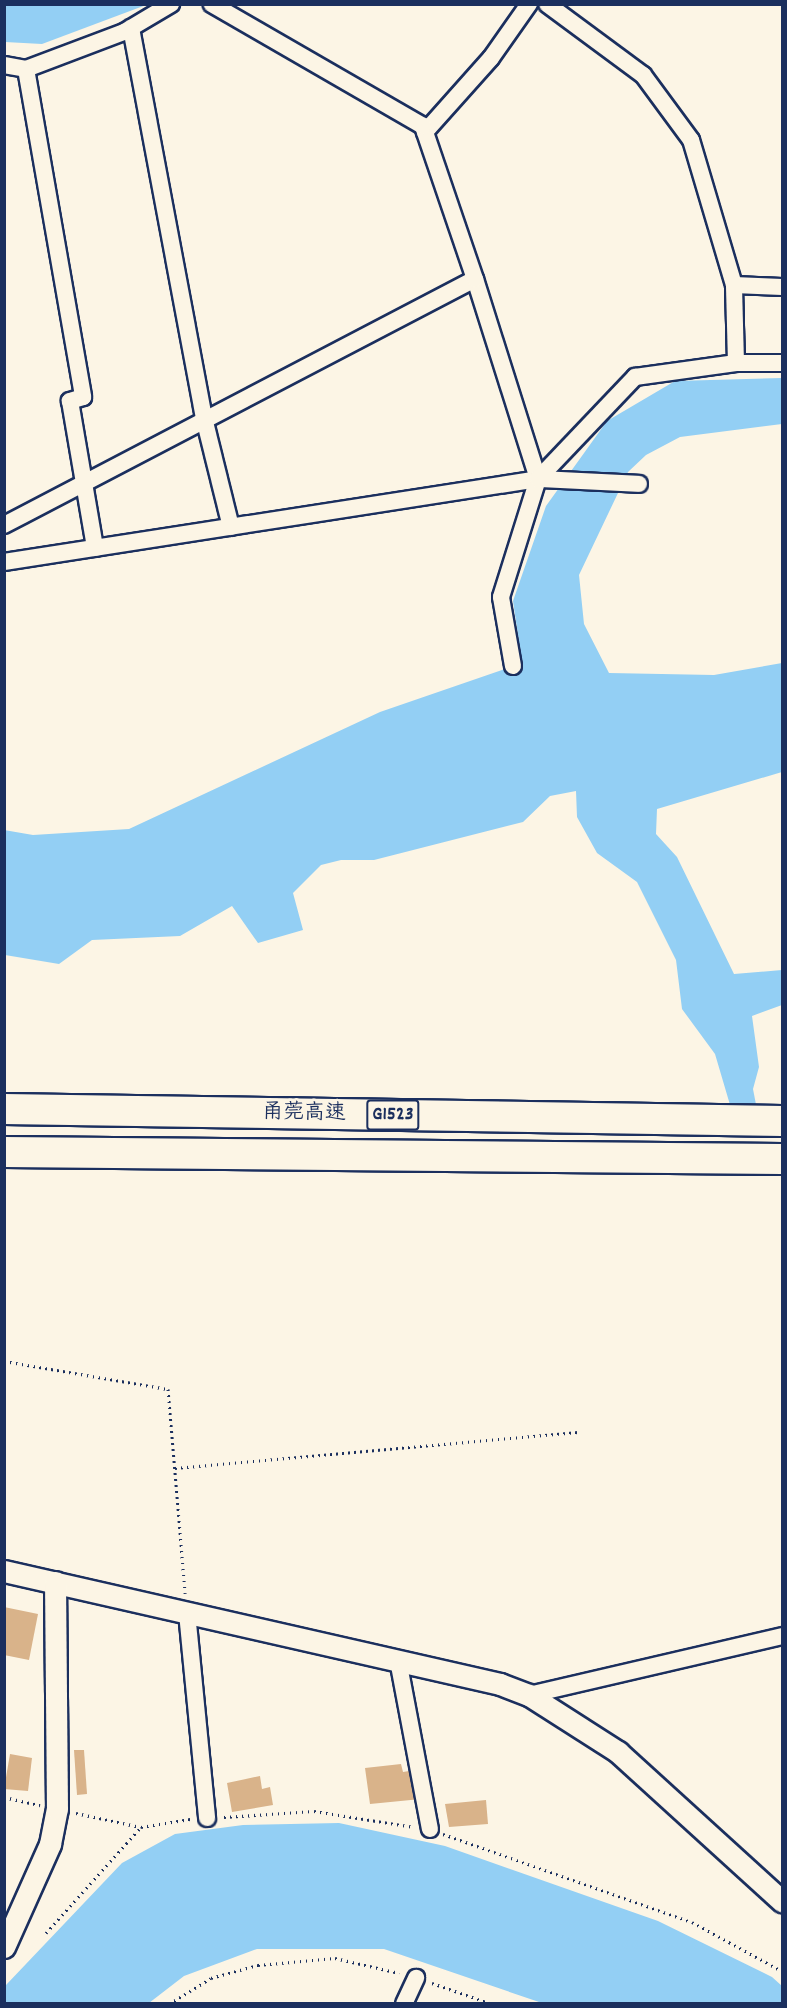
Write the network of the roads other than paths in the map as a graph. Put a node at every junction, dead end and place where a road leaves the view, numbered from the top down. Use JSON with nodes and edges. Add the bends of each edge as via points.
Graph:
{"nodes":[{"id":1,"x":171,"y":4,"type":"edge"},
{"id":2,"x":212,"y":4,"type":"edge"},
{"id":3,"x":529,"y":4,"type":"edge"},
{"id":4,"x":546,"y":4,"type":"edge"},
{"id":5,"x":131,"y":28,"type":"junction"},
{"id":6,"x":4,"y":65,"type":"edge"},
{"id":7,"x":26,"y":69,"type":"junction"},
{"id":8,"x":425,"y":132,"type":"junction"},
{"id":9,"x":475,"y":279,"type":"junction"},
{"id":10,"x":734,"y":285,"type":"junction"},
{"id":11,"x":783,"y":287,"type":"edge"},
{"id":12,"x":736,"y":363,"type":"junction"},
{"id":13,"x":783,"y":363,"type":"edge"},
{"id":14,"x":206,"y":422,"type":"junction"},
{"id":15,"x":538,"y":479,"type":"junction"},
{"id":16,"x":84,"y":484,"type":"junction"},
{"id":17,"x":633,"y":484,"type":"dead end"},
{"id":18,"x":4,"y":525,"type":"edge"},
{"id":19,"x":231,"y":527,"type":"junction"},
{"id":20,"x":95,"y":548,"type":"junction"},
{"id":21,"x":4,"y":562,"type":"edge"},
{"id":22,"x":513,"y":666,"type":"dead end"},
{"id":23,"x":4,"y":1109,"type":"edge"},
{"id":24,"x":783,"y":1121,"type":"edge"},
{"id":25,"x":4,"y":1152,"type":"edge"},
{"id":26,"x":783,"y":1159,"type":"edge"},
{"id":27,"x":4,"y":1570,"type":"edge"},
{"id":28,"x":55,"y":1582,"type":"junction"},
{"id":29,"x":187,"y":1613,"type":"junction"},
{"id":30,"x":783,"y":1636,"type":"edge"},
{"id":31,"x":399,"y":1660,"type":"junction"},
{"id":32,"x":529,"y":1695,"type":"junction"},
{"id":33,"x":207,"y":1818,"type":"road end"},
{"id":34,"x":430,"y":1829,"type":"road end"},
{"id":35,"x":783,"y":1901,"type":"edge"},
{"id":36,"x":4,"y":1947,"type":"edge"},
{"id":37,"x":416,"y":1978,"type":"road end"},
{"id":38,"x":404,"y":2004,"type":"edge"}],
"edges":[{"from":1,"to":5,"type":"street"},
{"from":2,"to":8,"type":"street","via":[[423,126]]},
{"from":3,"to":8,"type":"street","via":[[490,58]]},
{"from":4,"to":10,"type":"street","via":[[644,75],[691,140]]},
{"from":5,"to":7,"type":"street"},
{"from":5,"to":14,"type":"street"},
{"from":6,"to":7,"type":"street"},
{"from":7,"to":16,"type":"street","via":[[83,397],[70,401]]},
{"from":8,"to":9,"type":"street"},
{"from":9,"to":14,"type":"street"},
{"from":9,"to":15,"type":"street"},
{"from":10,"to":11,"type":"street"},
{"from":10,"to":12,"type":"street"},
{"from":12,"to":13,"type":"street"},
{"from":12,"to":15,"type":"street","via":[[635,377]]},
{"from":14,"to":16,"type":"street"},
{"from":14,"to":19,"type":"street"},
{"from":15,"to":17,"type":"street"},
{"from":15,"to":19,"type":"street"},
{"from":15,"to":22,"type":"street","via":[[501,597]]},
{"from":16,"to":18,"type":"street"},
{"from":16,"to":20,"type":"street"},
{"from":19,"to":20,"type":"street"},
{"from":20,"to":21,"type":"street"},
{"from":23,"to":24,"type":"highway","name":"甬莞高速","number":"G1523"},
{"from":25,"to":26,"type":"highway","name":"甬莞高速","number":"G1523"},
{"from":27,"to":28,"type":"street"},
{"from":28,"to":29,"type":"street"},
{"from":28,"to":36,"type":"street","via":[[57,1809],[50,1844]]},
{"from":29,"to":31,"type":"street"},
{"from":29,"to":33,"type":"street"},
{"from":30,"to":32,"type":"street"},
{"from":31,"to":32,"type":"street"},
{"from":31,"to":34,"type":"street"},
{"from":32,"to":35,"type":"street","via":[[618,1752]]},
{"from":37,"to":38,"type":"street"}]}
